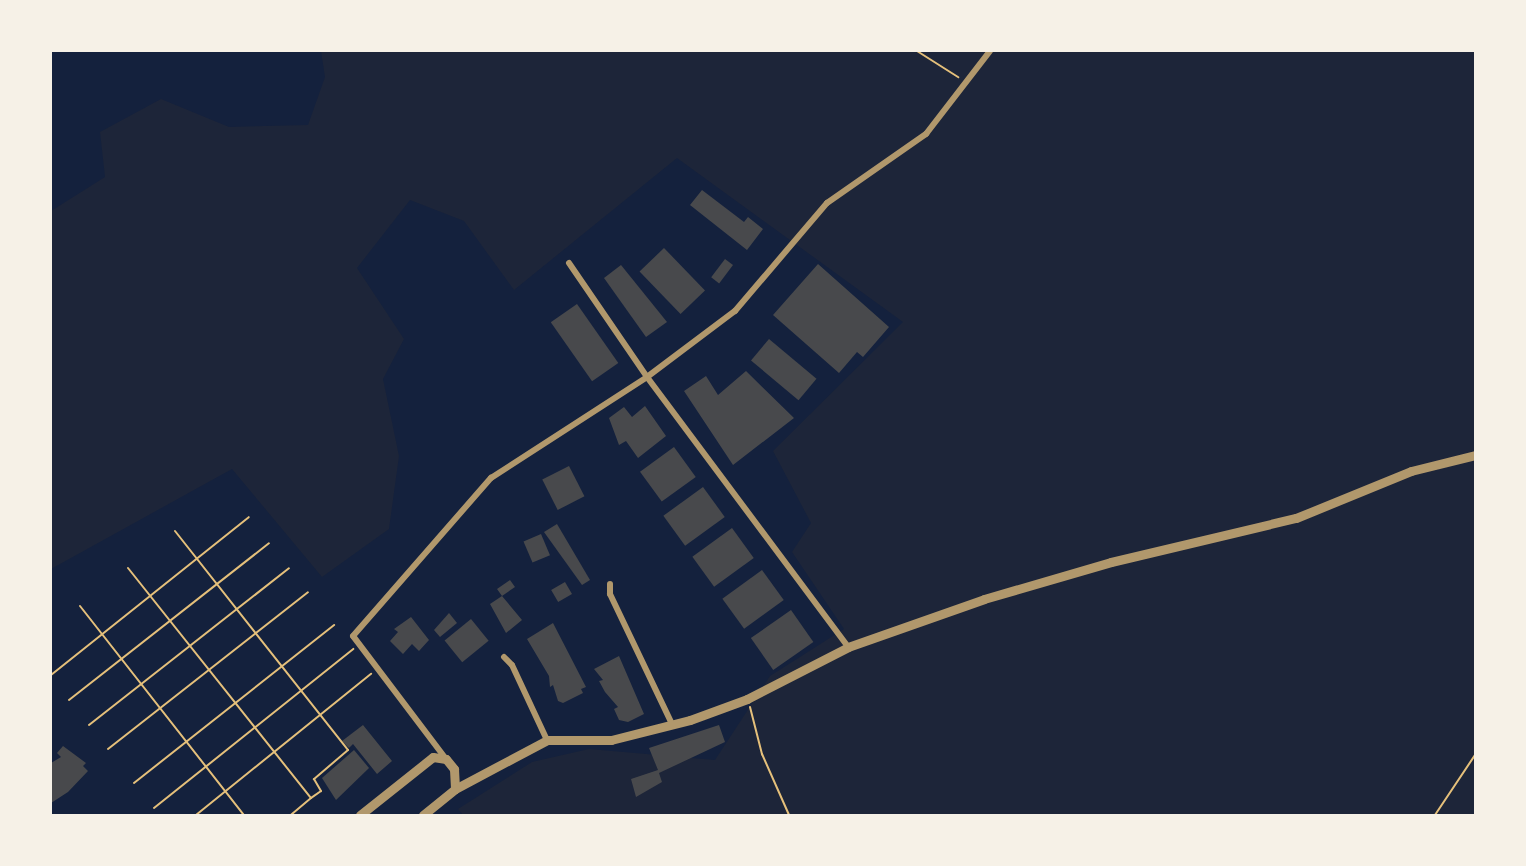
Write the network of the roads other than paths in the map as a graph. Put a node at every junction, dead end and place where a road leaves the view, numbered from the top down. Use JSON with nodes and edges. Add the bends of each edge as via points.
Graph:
{"nodes":[{"id":1,"x":990,"y":51,"type":"edge"},
{"id":2,"x":568,"y":263,"type":"dead end"},
{"id":3,"x":647,"y":376,"type":"junction"},
{"id":4,"x":1475,"y":455,"type":"edge"},
{"id":5,"x":610,"y":584,"type":"dead end"},
{"id":6,"x":848,"y":647,"type":"junction"},
{"id":7,"x":504,"y":657,"type":"dead end"},
{"id":8,"x":672,"y":724,"type":"junction"},
{"id":9,"x":547,"y":740,"type":"junction"},
{"id":10,"x":446,"y":759,"type":"junction"},
{"id":11,"x":455,"y":789,"type":"junction"},
{"id":12,"x":360,"y":815,"type":"edge"},
{"id":13,"x":423,"y":815,"type":"edge"}],
"edges":[{"from":1,"to":3,"type":"street","via":[[920,140],[827,203],[735,311]]},
{"from":2,"to":3,"type":"street"},
{"from":3,"to":6,"type":"street"},
{"from":3,"to":10,"type":"street","via":[[491,478],[353,636]]},
{"from":4,"to":6,"type":"street","via":[[1412,471],[1296,518],[1111,562],[984,599]]},
{"from":5,"to":8,"type":"street","via":[[610,594]]},
{"from":6,"to":8,"type":"street","via":[[747,699]]},
{"from":7,"to":9,"type":"street","via":[[512,665]]},
{"from":8,"to":9,"type":"street","via":[[611,740]]},
{"from":9,"to":11,"type":"street"},
{"from":10,"to":11,"type":"street","via":[[456,774]]},
{"from":10,"to":12,"type":"street","via":[[433,757]]},
{"from":11,"to":13,"type":"street"}]}
